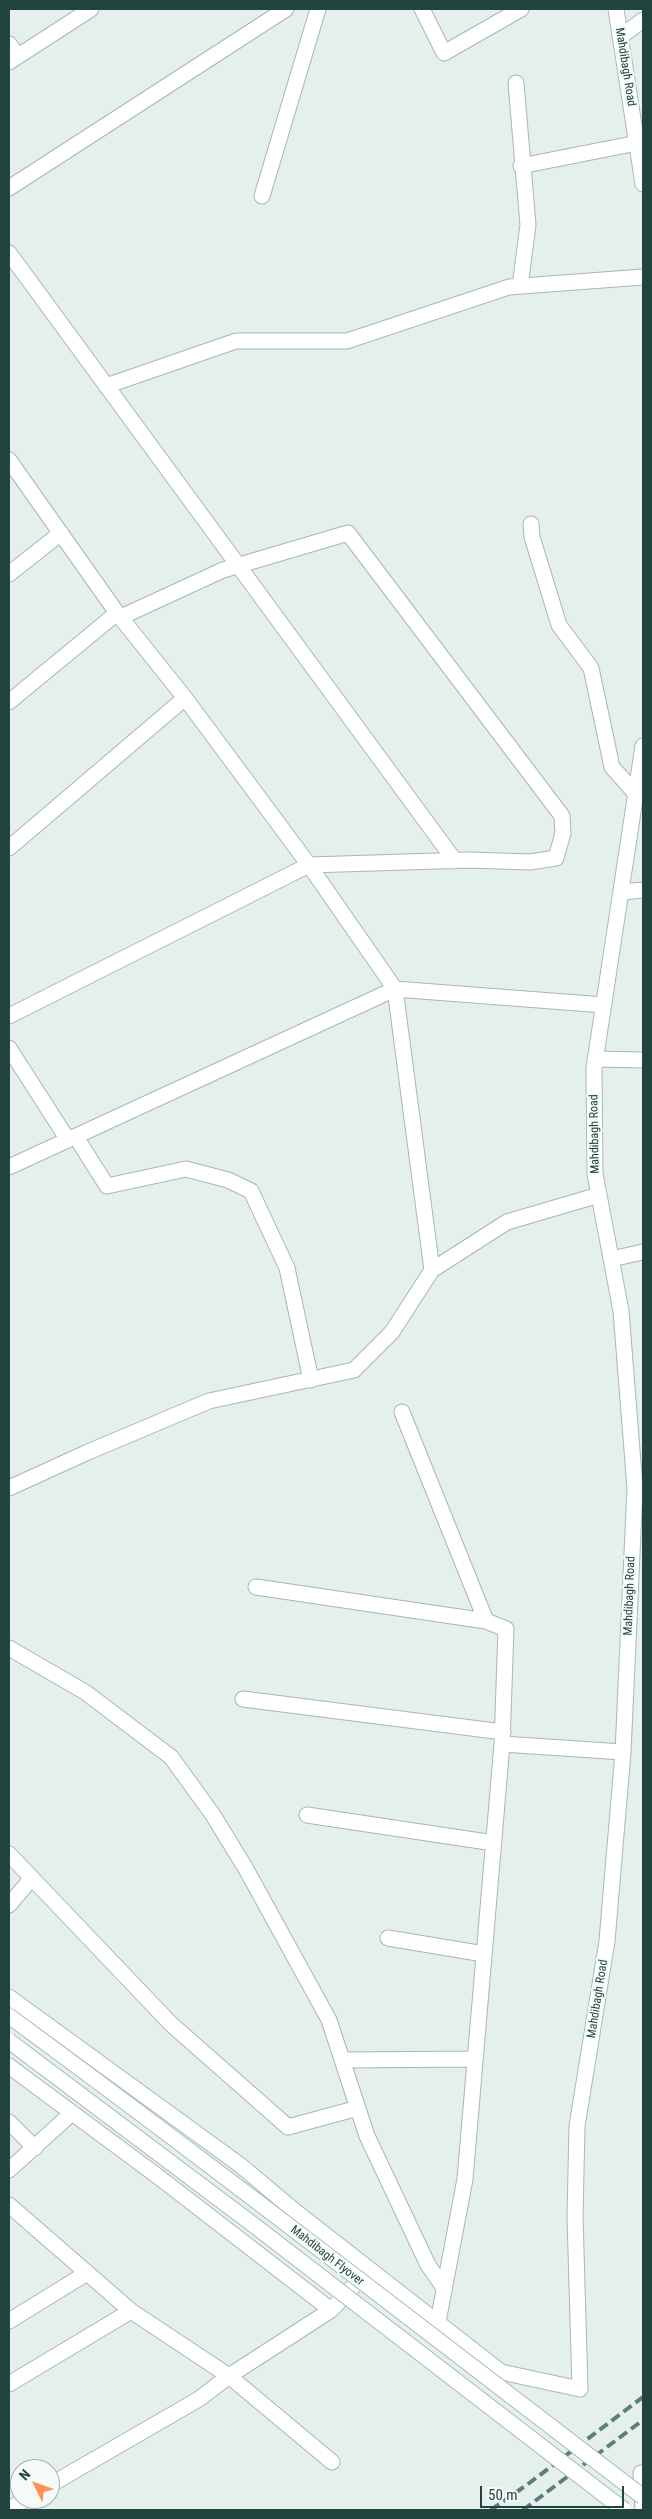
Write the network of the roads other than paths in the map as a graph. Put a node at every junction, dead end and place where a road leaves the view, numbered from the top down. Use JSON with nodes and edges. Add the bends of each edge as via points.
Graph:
{"nodes":[{"id":1,"x":91,"y":9,"type":"edge"},
{"id":2,"x":286,"y":9,"type":"edge"},
{"id":3,"x":318,"y":9,"type":"edge"},
{"id":4,"x":422,"y":9,"type":"edge"},
{"id":5,"x":521,"y":9,"type":"edge"},
{"id":6,"x":616,"y":9,"type":"edge"},
{"id":7,"x":643,"y":20,"type":"edge"},
{"id":8,"x":620,"y":37,"type":"junction"},
{"id":9,"x":12,"y":54,"type":"edge"},
{"id":10,"x":516,"y":83,"type":"dead end"},
{"id":11,"x":637,"y":143,"type":"junction"},
{"id":12,"x":521,"y":166,"type":"junction"},
{"id":13,"x":643,"y":184,"type":"edge"},
{"id":14,"x":9,"y":188,"type":"edge"},
{"id":15,"x":262,"y":196,"type":"dead end"},
{"id":16,"x":9,"y":253,"type":"edge"},
{"id":17,"x":643,"y":276,"type":"edge"},
{"id":18,"x":520,"y":286,"type":"junction"},
{"id":19,"x":106,"y":386,"type":"junction"},
{"id":20,"x":9,"y":460,"type":"edge"},
{"id":21,"x":532,"y":524,"type":"dead end"},
{"id":22,"x":61,"y":533,"type":"junction"},
{"id":23,"x":238,"y":566,"type":"junction"},
{"id":24,"x":9,"y":574,"type":"edge"},
{"id":25,"x":119,"y":615,"type":"junction"},
{"id":26,"x":185,"y":698,"type":"junction"},
{"id":27,"x":9,"y":702,"type":"edge"},
{"id":28,"x":643,"y":746,"type":"edge"},
{"id":29,"x":636,"y":794,"type":"junction"},
{"id":30,"x":9,"y":848,"type":"edge"},
{"id":31,"x":455,"y":861,"type":"junction"},
{"id":32,"x":309,"y":865,"type":"junction"},
{"id":33,"x":643,"y":890,"type":"edge"},
{"id":34,"x":622,"y":892,"type":"junction"},
{"id":35,"x":395,"y":988,"type":"junction"},
{"id":36,"x":604,"y":1005,"type":"junction"},
{"id":37,"x":9,"y":1016,"type":"edge"},
{"id":38,"x":9,"y":1048,"type":"edge"},
{"id":39,"x":595,"y":1059,"type":"junction"},
{"id":40,"x":643,"y":1060,"type":"edge"},
{"id":41,"x":72,"y":1139,"type":"junction"},
{"id":42,"x":9,"y":1167,"type":"edge"},
{"id":43,"x":599,"y":1195,"type":"junction"},
{"id":44,"x":643,"y":1252,"type":"edge"},
{"id":45,"x":611,"y":1259,"type":"junction"},
{"id":46,"x":432,"y":1270,"type":"junction"},
{"id":47,"x":311,"y":1380,"type":"junction"},
{"id":48,"x":402,"y":1412,"type":"dead end"},
{"id":49,"x":639,"y":1486,"type":"edge"},
{"id":50,"x":9,"y":1488,"type":"edge"},
{"id":51,"x":256,"y":1586,"type":"dead end"},
{"id":52,"x":486,"y":1621,"type":"junction"},
{"id":53,"x":9,"y":1648,"type":"edge"},
{"id":54,"x":243,"y":1699,"type":"dead end"},
{"id":55,"x":502,"y":1738,"type":"junction"},
{"id":56,"x":623,"y":1752,"type":"junction"},
{"id":57,"x":307,"y":1815,"type":"dead end"},
{"id":58,"x":494,"y":1843,"type":"junction"},
{"id":59,"x":9,"y":1854,"type":"edge"},
{"id":60,"x":32,"y":1878,"type":"junction"},
{"id":61,"x":9,"y":1906,"type":"edge"},
{"id":62,"x":388,"y":1938,"type":"dead end"},
{"id":63,"x":484,"y":1954,"type":"junction"},
{"id":64,"x":9,"y":1997,"type":"edge"},
{"id":65,"x":9,"y":2016,"type":"edge"},
{"id":66,"x":9,"y":2041,"type":"edge"},
{"id":67,"x":475,"y":2059,"type":"junction"},
{"id":68,"x":342,"y":2060,"type":"junction"},
{"id":69,"x":9,"y":2066,"type":"edge"},
{"id":70,"x":358,"y":2108,"type":"junction"},
{"id":71,"x":72,"y":2113,"type":"junction"},
{"id":72,"x":9,"y":2122,"type":"edge"},
{"id":73,"x":36,"y":2148,"type":"junction"},
{"id":74,"x":9,"y":2170,"type":"edge"},
{"id":75,"x":9,"y":2206,"type":"edge"},
{"id":76,"x":370,"y":2269,"type":"junction"},
{"id":77,"x":87,"y":2273,"type":"junction"},
{"id":78,"x":444,"y":2288,"type":"junction"},
{"id":79,"x":331,"y":2310,"type":"junction"},
{"id":80,"x":130,"y":2311,"type":"junction"},
{"id":81,"x":9,"y":2321,"type":"edge"},
{"id":82,"x":438,"y":2322,"type":"junction"},
{"id":83,"x":229,"y":2376,"type":"junction"},
{"id":84,"x":9,"y":2384,"type":"edge"},
{"id":85,"x":332,"y":2462,"type":"dead end"},
{"id":86,"x":643,"y":2475,"type":"edge"},
{"id":87,"x":60,"y":2479,"type":"edge"},
{"id":88,"x":643,"y":2497,"type":"edge"},
{"id":89,"x":624,"y":2510,"type":"edge"},
{"id":90,"x":643,"y":2510,"type":"edge"}],
"edges":[{"from":1,"to":9,"type":"street"},
{"from":2,"to":14,"type":"street"},
{"from":3,"to":15,"type":"street"},
{"from":4,"to":5,"type":"street","via":[[444,53]]},
{"from":6,"to":8,"type":"street","name":"Mahdibagh Road"},
{"from":7,"to":8,"type":"street"},
{"from":8,"to":11,"type":"street","name":"Mahdibagh Road"},
{"from":10,"to":12,"type":"street"},
{"from":11,"to":12,"type":"street"},
{"from":11,"to":13,"type":"street","name":"Mahdibagh Road"},
{"from":12,"to":18,"type":"street","via":[[528,224]]},
{"from":16,"to":19,"type":"street"},
{"from":17,"to":18,"type":"street"},
{"from":18,"to":19,"type":"street","via":[[347,341],[236,340]]},
{"from":19,"to":23,"type":"street"},
{"from":20,"to":22,"type":"street"},
{"from":21,"to":29,"type":"street","via":[[532,537],[559,625],[591,668],[612,767]]},
{"from":22,"to":24,"type":"street"},
{"from":22,"to":25,"type":"street"},
{"from":23,"to":25,"type":"street"},
{"from":23,"to":31,"type":"street"},
{"from":23,"to":31,"type":"street","via":[[348,533],[562,816],[564,833],[556,858],[530,862]]},
{"from":25,"to":26,"type":"street"},
{"from":25,"to":27,"type":"street"},
{"from":26,"to":30,"type":"street"},
{"from":26,"to":32,"type":"street"},
{"from":28,"to":29,"type":"street","name":"Mahdibagh Road"},
{"from":29,"to":34,"type":"street","name":"Mahdibagh Road"},
{"from":31,"to":32,"type":"street"},
{"from":32,"to":35,"type":"street"},
{"from":32,"to":37,"type":"street"},
{"from":33,"to":34,"type":"street"},
{"from":34,"to":36,"type":"street","name":"Mahdibagh Road"},
{"from":35,"to":36,"type":"street"},
{"from":35,"to":41,"type":"street"},
{"from":35,"to":46,"type":"street"},
{"from":36,"to":39,"type":"street","name":"Mahdibagh Road"},
{"from":38,"to":41,"type":"street"},
{"from":39,"to":40,"type":"street"},
{"from":39,"to":43,"type":"street","name":"Mahdibagh Road","via":[[595,1174]]},
{"from":41,"to":42,"type":"street"},
{"from":41,"to":47,"type":"street","via":[[108,1186],[186,1169],[228,1180],[251,1191],[287,1268]]},
{"from":43,"to":45,"type":"street","name":"Mahdibagh Road"},
{"from":43,"to":46,"type":"street","via":[[507,1222]]},
{"from":44,"to":45,"type":"street"},
{"from":45,"to":49,"type":"street","name":"Mahdibagh Road","via":[[621,1311]]},
{"from":46,"to":47,"type":"street","via":[[392,1332],[354,1370]]},
{"from":47,"to":50,"type":"street","via":[[209,1402]]},
{"from":48,"to":52,"type":"street"},
{"from":49,"to":56,"type":"street","name":"Mahdibagh Road"},
{"from":51,"to":52,"type":"street"},
{"from":52,"to":55,"type":"street","via":[[506,1630]]},
{"from":53,"to":68,"type":"street","via":[[85,1692],[171,1757],[213,1815],[246,1869],[329,2020]]},
{"from":54,"to":55,"type":"street"},
{"from":55,"to":56,"type":"street"},
{"from":55,"to":58,"type":"street"},
{"from":56,"to":82,"type":"street","name":"Mahdibagh Road","via":[[607,1941],[577,2126],[575,2216],[580,2389],[501,2372]]},
{"from":57,"to":58,"type":"street"},
{"from":58,"to":63,"type":"street"},
{"from":59,"to":60,"type":"street"},
{"from":60,"to":61,"type":"street"},
{"from":60,"to":70,"type":"street","via":[[171,2024],[288,2127]]},
{"from":62,"to":63,"type":"street"},
{"from":63,"to":67,"type":"street"},
{"from":64,"to":76,"type":"street","via":[[240,2165]]},
{"from":65,"to":88,"type":"street","name":"Mahdibagh Flyover","bridge":true,"via":[[193,2152]]},
{"from":66,"to":89,"type":"street","name":"Mahdibagh Flyover","bridge":true,"via":[[256,2226]]},
{"from":67,"to":68,"type":"street"},
{"from":67,"to":78,"type":"street","via":[[465,2179]]},
{"from":68,"to":70,"type":"street"},
{"from":69,"to":71,"type":"street"},
{"from":70,"to":78,"type":"street","via":[[367,2136],[424,2256]]},
{"from":71,"to":73,"type":"street"},
{"from":71,"to":79,"type":"street"},
{"from":72,"to":73,"type":"street"},
{"from":73,"to":74,"type":"street"},
{"from":75,"to":77,"type":"street"},
{"from":76,"to":79,"type":"street"},
{"from":76,"to":82,"type":"street"},
{"from":77,"to":80,"type":"street"},
{"from":77,"to":81,"type":"street"},
{"from":78,"to":82,"type":"street"},
{"from":79,"to":83,"type":"street"},
{"from":80,"to":83,"type":"street"},
{"from":80,"to":84,"type":"street"},
{"from":83,"to":85,"type":"street"},
{"from":83,"to":87,"type":"street","via":[[199,2399]]},
{"from":86,"to":90,"type":"street","via":[[641,2473]]}]}
